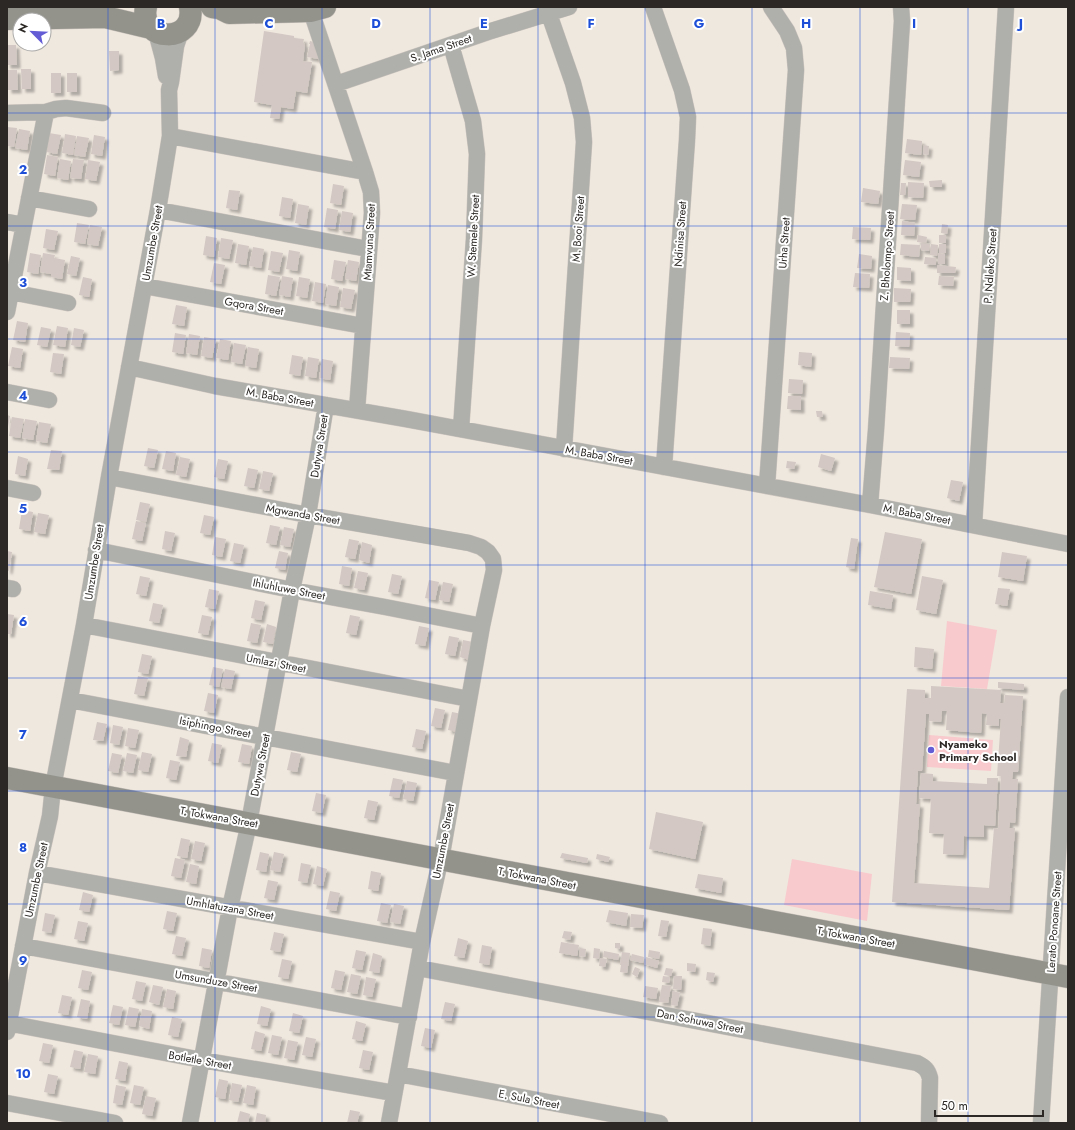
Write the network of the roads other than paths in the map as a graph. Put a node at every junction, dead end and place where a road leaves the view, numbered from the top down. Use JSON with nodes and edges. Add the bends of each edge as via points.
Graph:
{"nodes":[{"id":1,"x":128,"y":7,"type":"edge"},
{"id":2,"x":569,"y":7,"type":"edge"},
{"id":3,"x":653,"y":7,"type":"edge"},
{"id":4,"x":771,"y":7,"type":"edge"},
{"id":5,"x":901,"y":7,"type":"edge"},
{"id":6,"x":1006,"y":7,"type":"edge"},
{"id":7,"x":318,"y":9,"type":"edge"},
{"id":8,"x":220,"y":10,"type":"edge"},
{"id":9,"x":549,"y":14,"type":"junction"},
{"id":10,"x":105,"y":16,"type":"junction"},
{"id":11,"x":7,"y":19,"type":"edge"},
{"id":12,"x":186,"y":21,"type":"edge"},
{"id":13,"x":151,"y":22,"type":"edge"},
{"id":14,"x":451,"y":45,"type":"junction"},
{"id":15,"x":336,"y":84,"type":"junction"},
{"id":16,"x":169,"y":90,"type":"junction"},
{"id":17,"x":46,"y":112,"type":"junction"},
{"id":18,"x":7,"y":113,"type":"edge"},
{"id":19,"x":102,"y":114,"type":"dead end"},
{"id":20,"x":170,"y":136,"type":"junction"},
{"id":21,"x":365,"y":172,"type":"junction"},
{"id":22,"x":29,"y":198,"type":"junction"},
{"id":23,"x":90,"y":209,"type":"dead end"},
{"id":24,"x":158,"y":210,"type":"junction"},
{"id":25,"x":7,"y":222,"type":"edge"},
{"id":26,"x":24,"y":225,"type":"junction"},
{"id":27,"x":368,"y":249,"type":"junction"},
{"id":28,"x":144,"y":286,"type":"junction"},
{"id":29,"x":9,"y":300,"type":"edge"},
{"id":30,"x":68,"y":303,"type":"dead end"},
{"id":31,"x":363,"y":326,"type":"junction"},
{"id":32,"x":129,"y":367,"type":"junction"},
{"id":33,"x":7,"y":392,"type":"edge"},
{"id":34,"x":49,"y":400,"type":"dead end"},
{"id":35,"x":326,"y":405,"type":"junction"},
{"id":36,"x":357,"y":410,"type":"junction"},
{"id":37,"x":461,"y":429,"type":"junction"},
{"id":38,"x":564,"y":449,"type":"junction"},
{"id":39,"x":664,"y":467,"type":"junction"},
{"id":40,"x":108,"y":477,"type":"junction"},
{"id":41,"x":766,"y":486,"type":"junction"},
{"id":42,"x":7,"y":488,"type":"edge"},
{"id":43,"x":33,"y":493,"type":"dead end"},
{"id":44,"x":870,"y":505,"type":"junction"},
{"id":45,"x":308,"y":515,"type":"junction"},
{"id":46,"x":974,"y":525,"type":"junction"},
{"id":47,"x":1068,"y":544,"type":"edge"},
{"id":48,"x":96,"y":550,"type":"junction"},
{"id":49,"x":493,"y":559,"type":"joint"},
{"id":50,"x":292,"y":590,"type":"junction"},
{"id":51,"x":84,"y":626,"type":"junction"},
{"id":52,"x":482,"y":626,"type":"junction"},
{"id":53,"x":279,"y":663,"type":"junction"},
{"id":54,"x":1068,"y":697,"type":"edge"},
{"id":55,"x":469,"y":699,"type":"junction"},
{"id":56,"x":70,"y":700,"type":"junction"},
{"id":57,"x":265,"y":737,"type":"junction"},
{"id":58,"x":1066,"y":757,"type":"edge"},
{"id":59,"x":455,"y":773,"type":"junction"},
{"id":60,"x":7,"y":778,"type":"edge"},
{"id":61,"x":53,"y":787,"type":"junction"},
{"id":62,"x":249,"y":823,"type":"junction"},
{"id":63,"x":440,"y":860,"type":"junction"},
{"id":64,"x":1063,"y":863,"type":"edge"},
{"id":65,"x":37,"y":873,"type":"junction"},
{"id":66,"x":230,"y":908,"type":"junction"},
{"id":67,"x":422,"y":942,"type":"junction"},
{"id":68,"x":23,"y":946,"type":"junction"},
{"id":69,"x":418,"y":968,"type":"junction"},
{"id":70,"x":1059,"y":975,"type":"edge"},
{"id":71,"x":216,"y":981,"type":"junction"},
{"id":72,"x":409,"y":1017,"type":"junction"},
{"id":73,"x":8,"y":1026,"type":"edge"},
{"id":74,"x":202,"y":1060,"type":"junction"},
{"id":75,"x":398,"y":1074,"type":"junction"},
{"id":76,"x":394,"y":1094,"type":"junction"},
{"id":77,"x":7,"y":1103,"type":"edge"},
{"id":78,"x":115,"y":1123,"type":"edge"},
{"id":79,"x":190,"y":1123,"type":"edge"},
{"id":80,"x":389,"y":1123,"type":"edge"},
{"id":81,"x":660,"y":1123,"type":"edge"},
{"id":82,"x":929,"y":1123,"type":"edge"},
{"id":83,"x":1041,"y":1123,"type":"edge"}],
"edges":[{"from":1,"to":10,"type":"street"},
{"from":2,"to":9,"type":"street","name":"S. Jama Street"},
{"from":3,"to":39,"type":"street","name":"Ndinisa Street","via":[[682,90],[688,117]]},
{"from":4,"to":41,"type":"street","name":"Urha Street","via":[[788,31],[794,48],[796,70]]},
{"from":5,"to":44,"type":"street","name":"Z. Bholompo Street"},
{"from":6,"to":46,"type":"street","name":"P. Ndleko Street"},
{"from":7,"to":8,"type":"street"},
{"from":7,"to":15,"type":"street","name":"Mtamvuna Street"},
{"from":8,"to":12,"type":"street","via":[[220,18]]},
{"from":9,"to":14,"type":"street","name":"S. Jama Street"},
{"from":9,"to":38,"type":"street","name":"M. Booi Street","via":[[573,83],[582,118],[584,142]]},
{"from":10,"to":11,"type":"street"},
{"from":10,"to":13,"type":"street"},
{"from":12,"to":13,"type":"street","via":[[174,35],[159,34]]},
{"from":12,"to":16,"type":"street","name":"Umzumbe Street","via":[[176,46]]},
{"from":13,"to":16,"type":"street","name":"Umzumbe Street","via":[[163,58]]},
{"from":14,"to":15,"type":"street","name":"S. Jama Street"},
{"from":14,"to":37,"type":"street","name":"W. Stemele Street","via":[[473,120],[477,154]]},
{"from":15,"to":21,"type":"street","name":"Mtamvuna Street"},
{"from":16,"to":20,"type":"street","name":"Umzumbe Street"},
{"from":17,"to":18,"type":"street"},
{"from":17,"to":19,"type":"street","via":[[66,108]]},
{"from":17,"to":22,"type":"street"},
{"from":20,"to":21,"type":"street"},
{"from":20,"to":24,"type":"street","name":"Umzumbe Street"},
{"from":21,"to":27,"type":"street","name":"Mtamvuna Street","via":[[371,192],[372,213]]},
{"from":22,"to":23,"type":"street"},
{"from":22,"to":26,"type":"street"},
{"from":24,"to":27,"type":"street"},
{"from":24,"to":28,"type":"street","name":"Umzumbe Street"},
{"from":25,"to":26,"type":"street"},
{"from":26,"to":29,"type":"street"},
{"from":27,"to":31,"type":"street","name":"Mtamvuna Street"},
{"from":28,"to":31,"type":"street","name":"Gqora Street"},
{"from":28,"to":32,"type":"street","name":"Umzumbe Street"},
{"from":29,"to":30,"type":"street"},
{"from":31,"to":36,"type":"street","name":"Mtamvuna Street"},
{"from":32,"to":35,"type":"street","name":"M. Baba Street","via":[[215,386]]},
{"from":32,"to":40,"type":"street","name":"Umzumbe Street"},
{"from":33,"to":34,"type":"street"},
{"from":35,"to":36,"type":"street","name":"M. Baba Street"},
{"from":35,"to":45,"type":"street","name":"Dutywa Street"},
{"from":36,"to":37,"type":"street","name":"M. Baba Street"},
{"from":37,"to":38,"type":"street","name":"M. Baba Street"},
{"from":38,"to":39,"type":"street","name":"M. Baba Street"},
{"from":39,"to":41,"type":"street","name":"M. Baba Street"},
{"from":40,"to":45,"type":"street","name":"Mgwanda Street"},
{"from":40,"to":48,"type":"street","name":"Umzumbe Street"},
{"from":41,"to":44,"type":"street","name":"M. Baba Street"},
{"from":42,"to":43,"type":"street"},
{"from":44,"to":46,"type":"street","name":"M. Baba Street"},
{"from":45,"to":49,"type":"street","name":"Mgwanda Street","via":[[469,543],[481,547]]},
{"from":45,"to":50,"type":"street","name":"Dutywa Street"},
{"from":46,"to":47,"type":"street","name":"M. Baba Street"},
{"from":48,"to":50,"type":"street","name":"Ihluhluwe Street"},
{"from":48,"to":51,"type":"street","name":"Umzumbe Street"},
{"from":49,"to":52,"type":"street","name":"Umzumbe Street","via":[[494,570]]},
{"from":50,"to":52,"type":"street","name":"Ihluhluwe Street"},
{"from":50,"to":53,"type":"street","name":"Dutywa Street"},
{"from":51,"to":53,"type":"street","name":"Umlazi Street"},
{"from":51,"to":56,"type":"street","name":"Umzumbe Street"},
{"from":52,"to":55,"type":"street","name":"Umzumbe Street"},
{"from":53,"to":55,"type":"street","name":"Umlazi Street"},
{"from":53,"to":57,"type":"street","name":"Dutywa Street"},
{"from":54,"to":58,"type":"street","name":"Lerato Ponoane Street"},
{"from":55,"to":59,"type":"street","name":"Umzumbe Street"},
{"from":56,"to":57,"type":"street","name":"Isiphingo Street"},
{"from":56,"to":61,"type":"street","name":"Umzumbe Street"},
{"from":57,"to":59,"type":"street","name":"Isiphingo Street"},
{"from":57,"to":62,"type":"street","name":"Dutywa Street"},
{"from":58,"to":64,"type":"street","name":"Lerato Ponoane Street"},
{"from":59,"to":63,"type":"street","name":"Umzumbe Street"},
{"from":60,"to":61,"type":"street","name":"T. Tokwana Street"},
{"from":61,"to":62,"type":"street","name":"T. Tokwana Street"},
{"from":61,"to":65,"type":"street","name":"Umzumbe Street","via":[[50,816]]},
{"from":62,"to":63,"type":"street","name":"T. Tokwana Street"},
{"from":62,"to":66,"type":"street","name":"Dutywa Street"},
{"from":63,"to":67,"type":"street","name":"Umzumbe Street"},
{"from":63,"to":70,"type":"street","name":"T. Tokwana Street"},
{"from":64,"to":70,"type":"street","name":"Lerato Ponoane Street"},
{"from":65,"to":66,"type":"street","name":"Umhlatuzana Street"},
{"from":65,"to":68,"type":"street","name":"Umzumbe Street"},
{"from":66,"to":67,"type":"street","name":"Umhlatuzana Street"},
{"from":66,"to":71,"type":"street","name":"Dutywa Street"},
{"from":67,"to":69,"type":"street","name":"Umzumbe Street"},
{"from":68,"to":71,"type":"street","name":"Umsunduze Street"},
{"from":68,"to":73,"type":"street","name":"Umzumbe Street"},
{"from":69,"to":72,"type":"street","name":"Umzumbe Street"},
{"from":69,"to":82,"type":"street","name":"Dan Sohuwa Street","via":[[917,1063],[928,1070],[930,1078]]},
{"from":70,"to":83,"type":"street","name":"Lerato Ponoane Street"},
{"from":71,"to":72,"type":"street","name":"Umsunduze Street"},
{"from":71,"to":74,"type":"street","name":"Dutywa Street"},
{"from":72,"to":75,"type":"street","name":"Umzumbe Street"},
{"from":73,"to":74,"type":"street","name":"Botletle Street"},
{"from":74,"to":76,"type":"street","name":"Botletle Street"},
{"from":74,"to":79,"type":"street","name":"Dutywa Street"},
{"from":75,"to":76,"type":"street","name":"Umzumbe Street"},
{"from":75,"to":81,"type":"street","name":"E. Sula Street"},
{"from":76,"to":80,"type":"street","name":"Umzumbe Street"},
{"from":77,"to":78,"type":"street"}]}
